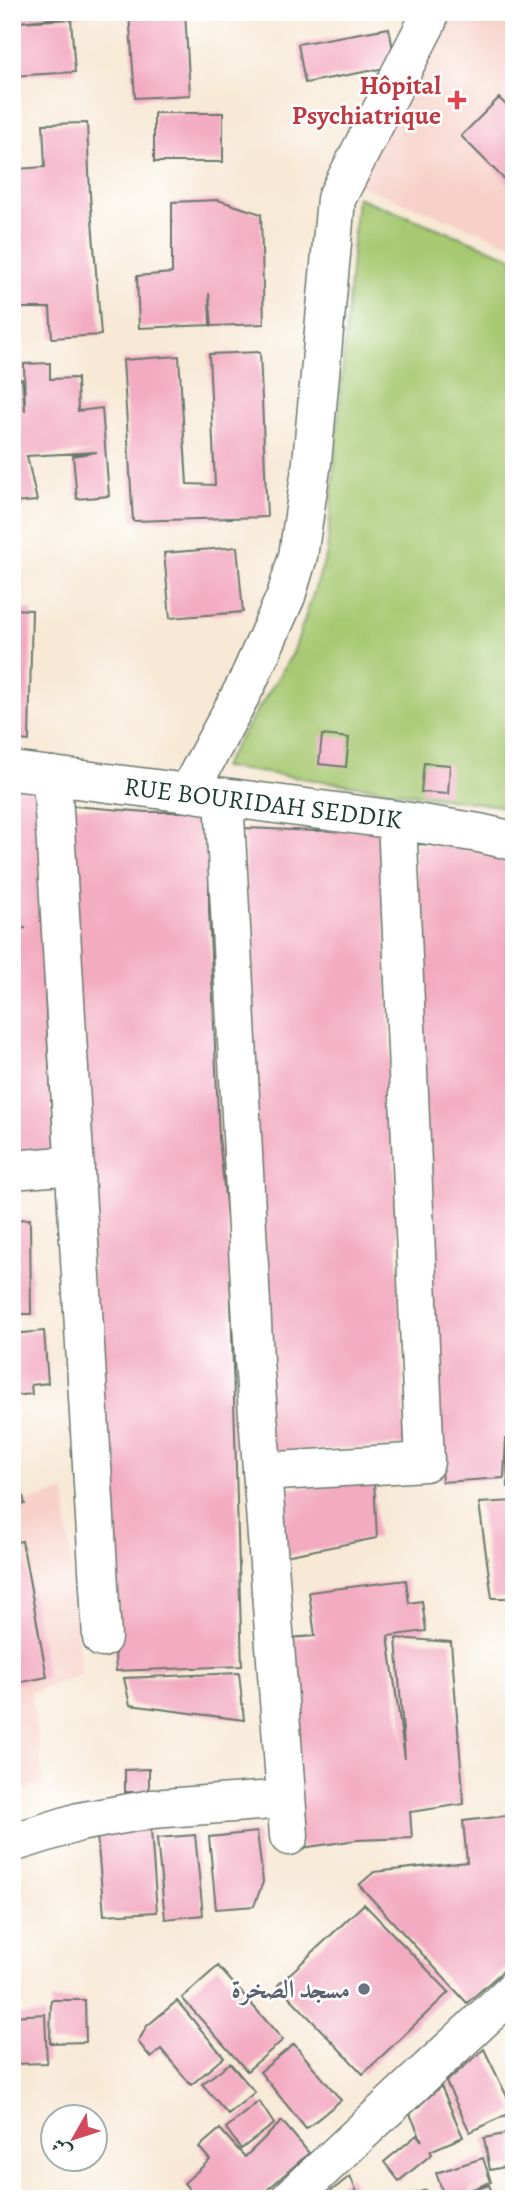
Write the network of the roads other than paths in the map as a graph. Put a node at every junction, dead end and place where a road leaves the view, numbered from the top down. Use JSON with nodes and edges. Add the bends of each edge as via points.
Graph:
{"nodes":[{"id":1,"x":429,"y":12,"type":"edge"},
{"id":2,"x":12,"y":771,"type":"edge"},
{"id":3,"x":52,"y":776,"type":"junction"},
{"id":4,"x":206,"y":795,"type":"junction"},
{"id":5,"x":397,"y":820,"type":"junction"},
{"id":6,"x":514,"y":841,"type":"edge"},
{"id":7,"x":75,"y":1165,"type":"junction"},
{"id":8,"x":12,"y":1170,"type":"edge"},
{"id":9,"x":262,"y":1472,"type":"junction"},
{"id":10,"x":102,"y":1638,"type":"dead end"},
{"id":11,"x":12,"y":1843,"type":"edge"},
{"id":12,"x":514,"y":1990,"type":"edge"},
{"id":13,"x":290,"y":2199,"type":"edge"}],
"edges":[{"from":1,"to":4,"type":"street","via":[[335,199],[312,463],[298,556]]},
{"from":2,"to":3,"type":"street","name":"RUE BOURIDAH SEDDIK"},
{"from":3,"to":4,"type":"street","name":"RUE BOURIDAH SEDDIK"},
{"from":3,"to":7,"type":"street"},
{"from":4,"to":5,"type":"street","name":"RUE BOURIDAH SEDDIK"},
{"from":4,"to":9,"type":"street"},
{"from":5,"to":6,"type":"street","name":"RUE BOURIDAH SEDDIK"},
{"from":5,"to":9,"type":"street","via":[[425,1462]]},
{"from":7,"to":8,"type":"street"},
{"from":7,"to":10,"type":"street"},
{"from":9,"to":11,"type":"street","via":[[287,1818],[152,1809],[79,1822]]},
{"from":12,"to":13,"type":"street"}]}
